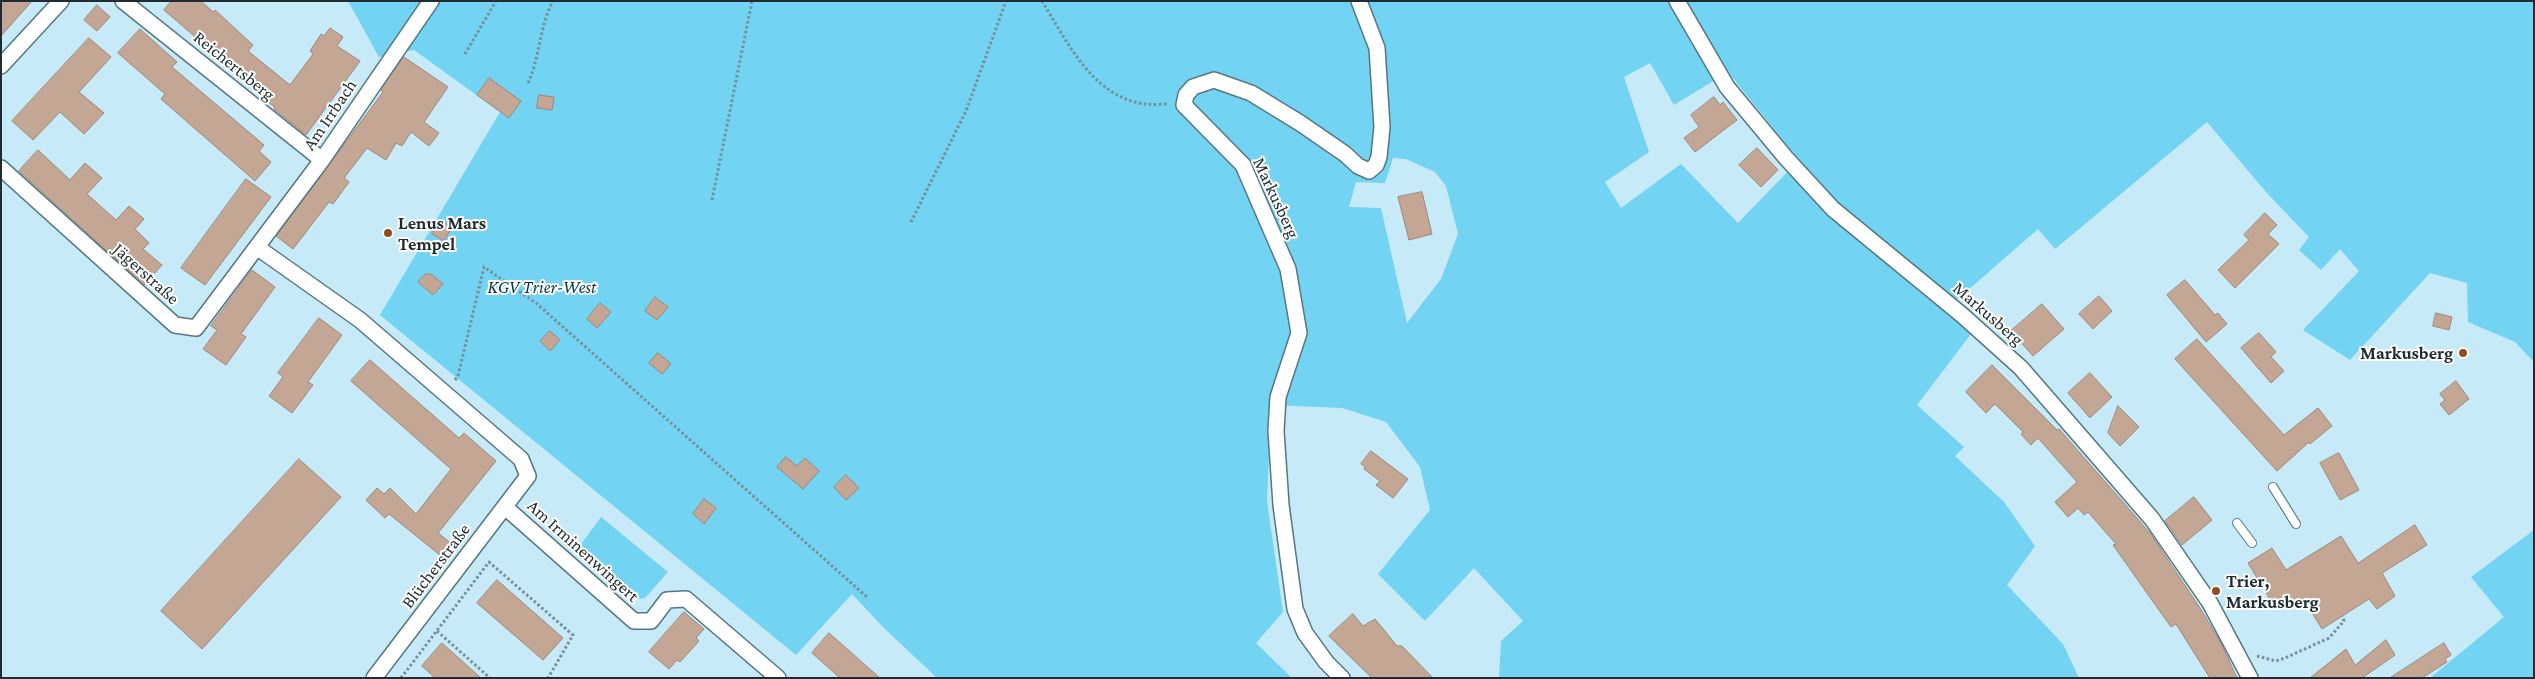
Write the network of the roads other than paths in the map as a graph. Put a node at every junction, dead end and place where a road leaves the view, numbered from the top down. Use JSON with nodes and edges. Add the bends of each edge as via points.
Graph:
{"nodes":[{"id":1,"x":61,"y":1,"type":"edge"},
{"id":2,"x":123,"y":1,"type":"edge"},
{"id":3,"x":431,"y":1,"type":"edge"},
{"id":4,"x":1359,"y":1,"type":"edge"},
{"id":5,"x":1677,"y":1,"type":"edge"},
{"id":6,"x":1,"y":66,"type":"edge"},
{"id":7,"x":322,"y":160,"type":"junction"},
{"id":8,"x":1,"y":168,"type":"edge"},
{"id":9,"x":258,"y":248,"type":"junction"},
{"id":10,"x":528,"y":476,"type":"joint"},
{"id":11,"x":2273,"y":487,"type":"dead end"},
{"id":12,"x":505,"y":507,"type":"junction"},
{"id":13,"x":2237,"y":523,"type":"dead end"},
{"id":14,"x":2296,"y":524,"type":"dead end"},
{"id":15,"x":2252,"y":543,"type":"dead end"},
{"id":16,"x":374,"y":678,"type":"edge"},
{"id":17,"x":778,"y":678,"type":"edge"},
{"id":18,"x":1342,"y":678,"type":"edge"},
{"id":19,"x":2250,"y":678,"type":"edge"}],
"edges":[{"from":1,"to":6,"type":"street"},
{"from":2,"to":7,"type":"street","name":"Reichertsberg"},
{"from":3,"to":7,"type":"street","name":"Am Irrbach"},
{"from":4,"to":18,"type":"street","name":"Markusberg","via":[[1378,48],[1381,86],[1379,157],[1376,165],[1368,171],[1252,93],[1214,80],[1193,87],[1186,95],[1184,105],[1243,164],[1288,269],[1299,333],[1278,397],[1276,431],[1282,515],[1295,609],[1305,633]]},
{"from":5,"to":19,"type":"street","name":"Markusberg","via":[[1727,87],[1786,158],[1833,209],[1962,315],[2020,368],[2152,519],[2210,604]]},
{"from":7,"to":9,"type":"street","name":"Am Irrbach"},
{"from":8,"to":9,"type":"street","name":"Jägerstraße","via":[[175,325],[196,328]]},
{"from":9,"to":10,"type":"street","name":"Am Irminenwingert","via":[[360,320],[521,459]]},
{"from":10,"to":12,"type":"street","name":"Blücherstraße"},
{"from":11,"to":14,"type":"lane"},
{"from":12,"to":16,"type":"street","name":"Blücherstraße"},
{"from":12,"to":17,"type":"street","name":"Am Irminenwingert","via":[[634,621],[651,621],[668,600],[686,599]]},
{"from":13,"to":15,"type":"lane"}]}
